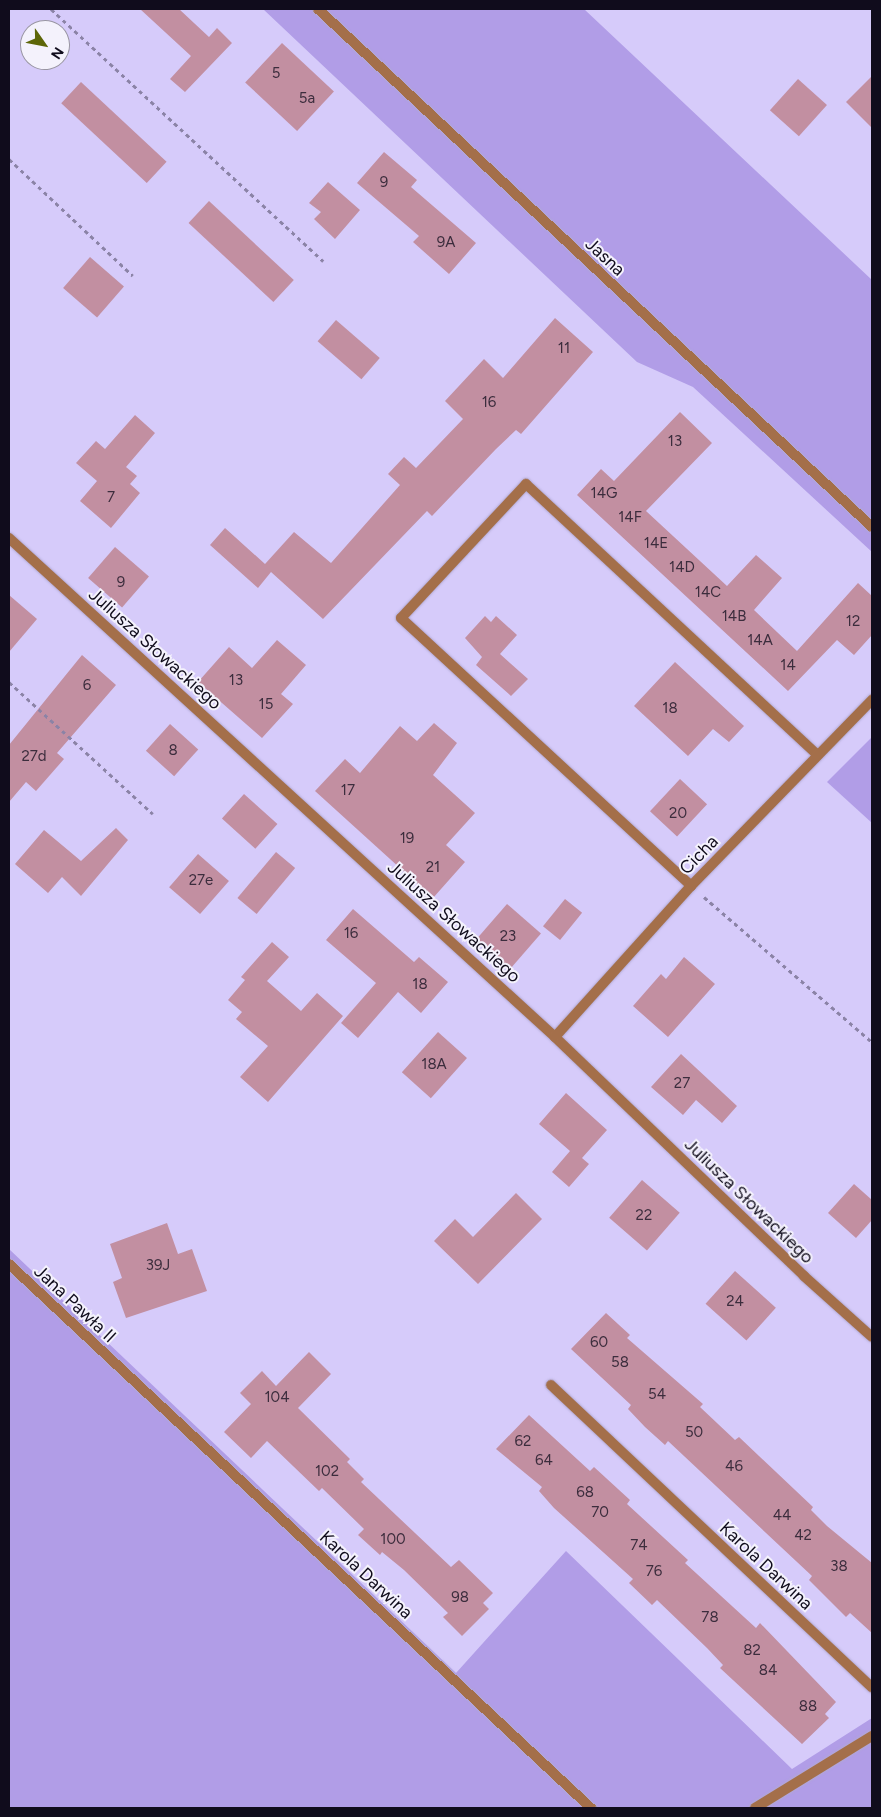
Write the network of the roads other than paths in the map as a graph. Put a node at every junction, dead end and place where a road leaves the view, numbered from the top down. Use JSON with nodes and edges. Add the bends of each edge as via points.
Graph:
{"nodes":[{"id":1,"x":318,"y":9,"type":"edge"},
{"id":2,"x":872,"y":527,"type":"edge"},
{"id":3,"x":9,"y":538,"type":"edge"},
{"id":4,"x":872,"y":700,"type":"edge"},
{"id":5,"x":818,"y":755,"type":"junction"},
{"id":6,"x":691,"y":886,"type":"junction"},
{"id":7,"x":555,"y":1037,"type":"junction"},
{"id":8,"x":9,"y":1264,"type":"edge"},
{"id":9,"x":872,"y":1337,"type":"edge"},
{"id":10,"x":118,"y":1366,"type":"joint"},
{"id":11,"x":551,"y":1385,"type":"dead end"},
{"id":12,"x":872,"y":1688,"type":"edge"},
{"id":13,"x":872,"y":1736,"type":"edge"},
{"id":14,"x":591,"y":1808,"type":"edge"},
{"id":15,"x":755,"y":1808,"type":"edge"}],
"edges":[{"from":1,"to":2,"type":"street","name":"Jasna"},
{"from":3,"to":7,"type":"street","name":"Juliusza Słowackiego"},
{"from":4,"to":5,"type":"street","name":"Cicha"},
{"from":5,"to":6,"type":"street","name":"Cicha"},
{"from":5,"to":6,"type":"street","via":[[526,484],[401,618]]},
{"from":6,"to":7,"type":"street","name":"Cicha"},
{"from":7,"to":9,"type":"street","name":"Juliusza Słowackiego"},
{"from":8,"to":10,"type":"street","name":"Jana Pawła II"},
{"from":10,"to":14,"type":"street","name":"Karola Darwina"},
{"from":11,"to":12,"type":"street","name":"Karola Darwina"},
{"from":13,"to":15,"type":"street"}]}
